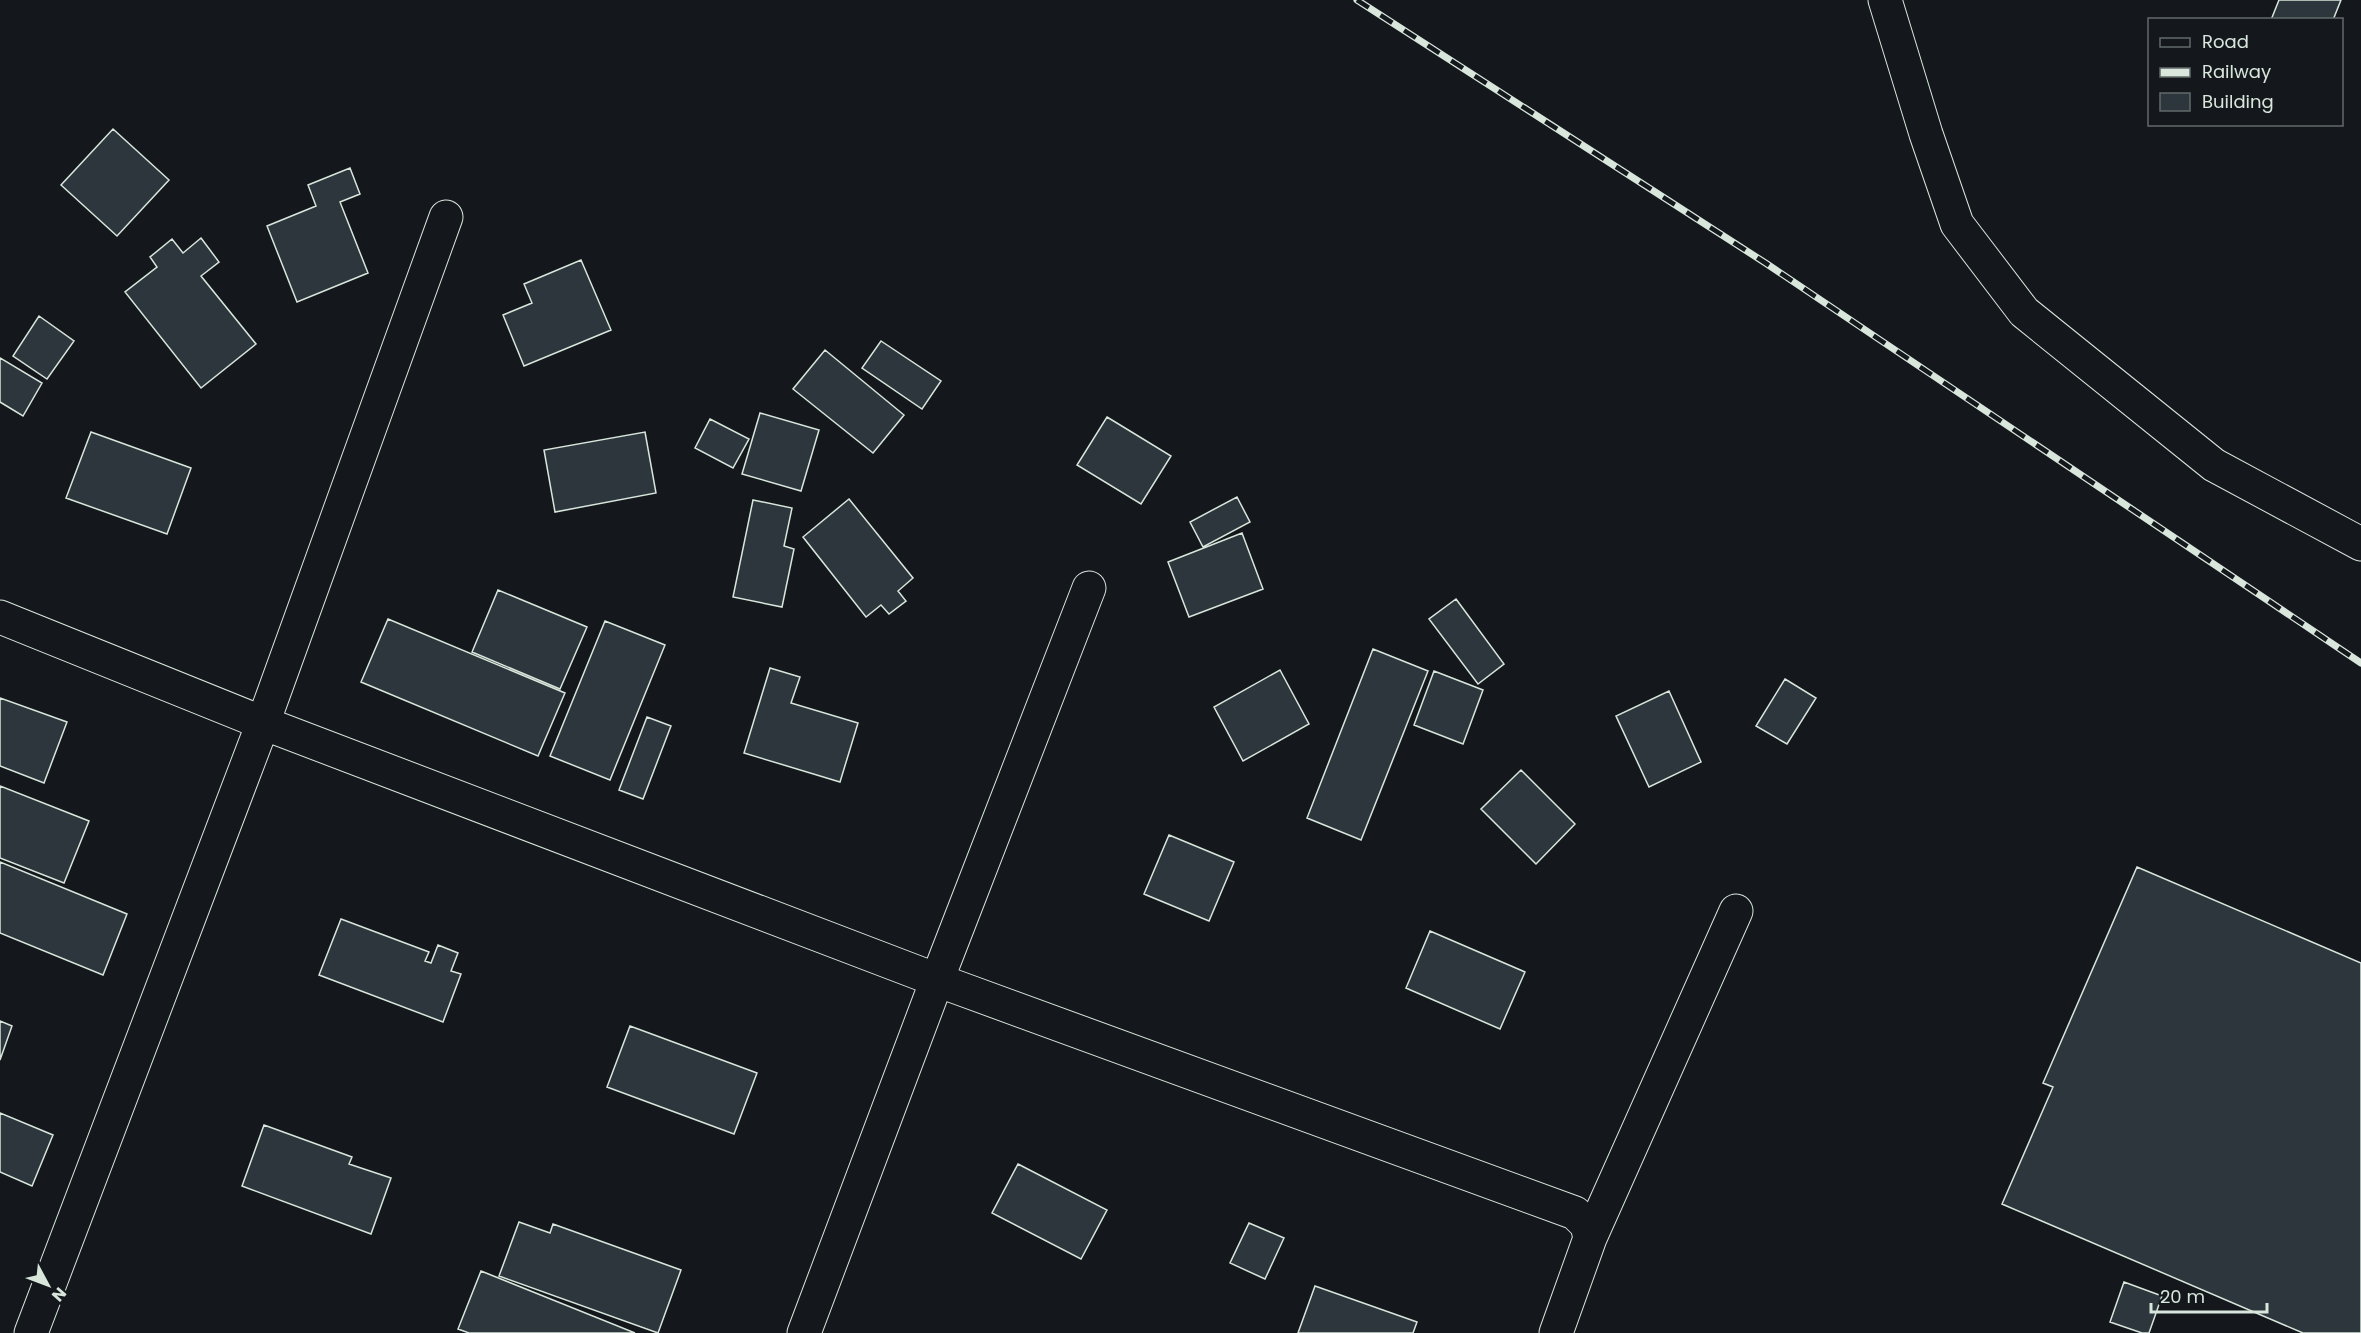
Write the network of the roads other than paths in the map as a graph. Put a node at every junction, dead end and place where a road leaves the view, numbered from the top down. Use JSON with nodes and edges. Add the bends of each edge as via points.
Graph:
{"nodes":[{"id":1,"x":1885,"y":0,"type":"edge"},
{"id":2,"x":446,"y":217,"type":"dead end"},
{"id":3,"x":2361,"y":544,"type":"edge"},
{"id":4,"x":1089,"y":588,"type":"dead end"},
{"id":5,"x":0,"y":618,"type":"edge"},
{"id":6,"x":263,"y":723,"type":"junction"},
{"id":7,"x":1736,"y":911,"type":"dead end"},
{"id":8,"x":937,"y":980,"type":"junction"},
{"id":9,"x":1590,"y":1238,"type":"junction"},
{"id":10,"x":31,"y":1333,"type":"edge"},
{"id":11,"x":804,"y":1333,"type":"edge"},
{"id":12,"x":1556,"y":1333,"type":"edge"}],
"edges":[{"from":1,"to":3,"type":"street","via":[[1957,224],[2024,312],[2214,465]]},
{"from":2,"to":6,"type":"street"},
{"from":4,"to":8,"type":"street"},
{"from":5,"to":6,"type":"street"},
{"from":6,"to":8,"type":"street"},
{"from":6,"to":10,"type":"street"},
{"from":7,"to":9,"type":"street"},
{"from":8,"to":9,"type":"street","via":[[1575,1213],[1587,1225]]},
{"from":8,"to":11,"type":"street"},
{"from":9,"to":12,"type":"street"}]}
